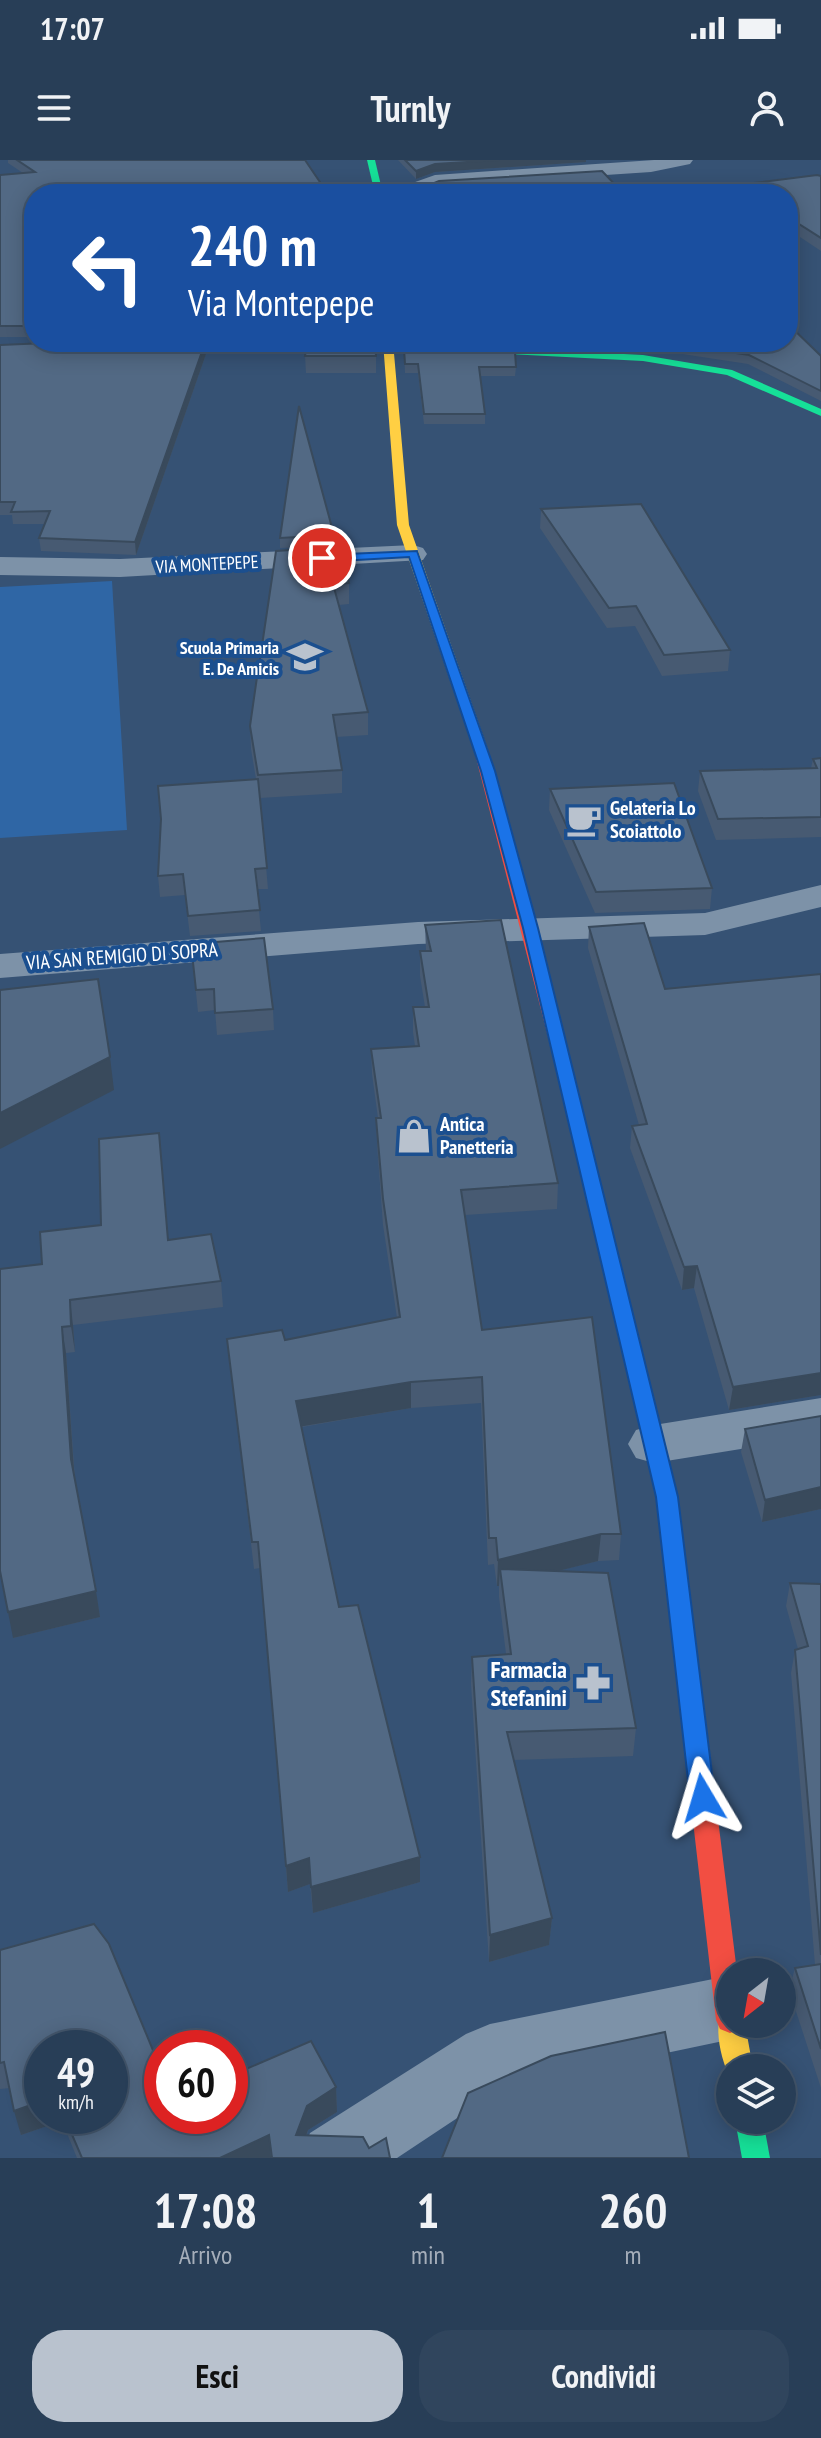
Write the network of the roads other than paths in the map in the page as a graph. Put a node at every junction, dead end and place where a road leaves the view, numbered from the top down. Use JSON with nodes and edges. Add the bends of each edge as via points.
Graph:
{"nodes":[{"id":1,"x":371,"y":160,"type":"edge"},
{"id":2,"x":684,"y":160,"type":"edge"},
{"id":3,"x":377,"y":184,"type":"edge"},
{"id":4,"x":427,"y":184,"type":"edge"},
{"id":5,"x":389,"y":352,"type":"edge"},
{"id":6,"x":525,"y":352,"type":"edge"},
{"id":7,"x":821,"y":413,"type":"edge"},
{"id":8,"x":413,"y":554,"type":"junction"},
{"id":9,"x":0,"y":566,"type":"edge"},
{"id":10,"x":821,"y":896,"type":"edge"},
{"id":11,"x":530,"y":928,"type":"junction"},
{"id":12,"x":0,"y":966,"type":"edge"},
{"id":13,"x":821,"y":1417,"type":"edge"},
{"id":14,"x":654,"y":1444,"type":"junction"},
{"id":15,"x":723,"y":1958,"type":"edge"},
{"id":16,"x":716,"y":2032,"type":"edge"},
{"id":17,"x":752,"y":2134,"type":"edge"},
{"id":18,"x":335,"y":2158,"type":"edge"},
{"id":19,"x":756,"y":2158,"type":"edge"}],
"edges":[{"from":1,"to":3,"type":"main road"},
{"from":2,"to":4,"type":"street"},
{"from":5,"to":8,"type":"main road","via":[[403,525]]},
{"from":6,"to":7,"type":"main road","via":[[643,358],[729,372]]},
{"from":8,"to":9,"type":"street","name":"VIA MONTEPEPE","via":[[120,568]]},
{"from":8,"to":11,"type":"main road","via":[[488,771]]},
{"from":10,"to":11,"type":"street","name":"VIA SAN REMIGIO DI SOPRA","via":[[705,924]]},
{"from":11,"to":12,"type":"street","name":"VIA SAN REMIGIO DI SOPRA"},
{"from":11,"to":14,"type":"main road"},
{"from":13,"to":14,"type":"street"},
{"from":14,"to":15,"type":"main road","via":[[667,1497]]},
{"from":16,"to":18,"type":"street","via":[[490,2057]]},
{"from":17,"to":19,"type":"main road"}]}
